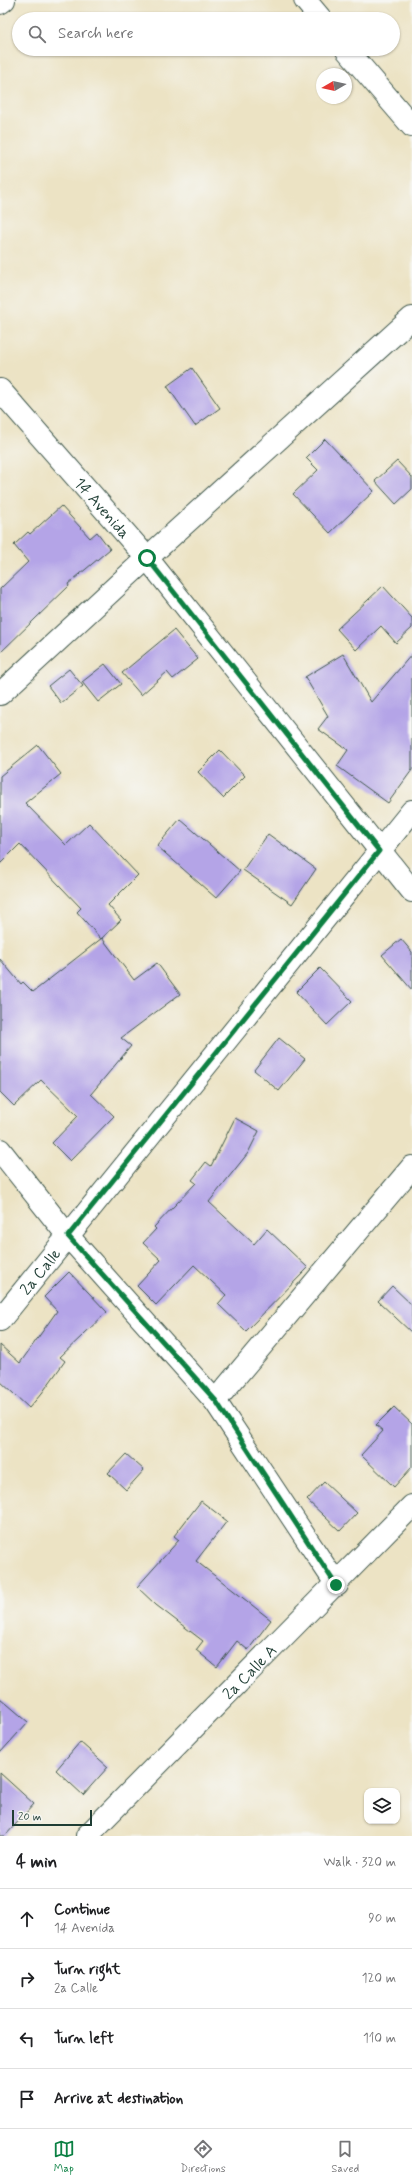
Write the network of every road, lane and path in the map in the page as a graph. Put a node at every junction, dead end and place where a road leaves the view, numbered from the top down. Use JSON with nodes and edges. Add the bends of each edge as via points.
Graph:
{"nodes":[{"id":1,"x":4,"y":0,"type":"edge"},
{"id":2,"x":304,"y":0,"type":"edge"},
{"id":3,"x":0,"y":3,"type":"edge"},
{"id":4,"x":315,"y":12,"type":"edge"},
{"id":5,"x":352,"y":56,"type":"edge"},
{"id":6,"x":412,"y":126,"type":"edge"},
{"id":7,"x":412,"y":318,"type":"edge"},
{"id":8,"x":0,"y":390,"type":"edge"},
{"id":9,"x":147,"y":558,"type":"junction"},
{"id":10,"x":0,"y":694,"type":"edge"},
{"id":11,"x":412,"y":811,"type":"edge"},
{"id":12,"x":379,"y":851,"type":"junction"},
{"id":13,"x":412,"y":891,"type":"edge"},
{"id":14,"x":0,"y":1150,"type":"edge"},
{"id":15,"x":412,"y":1167,"type":"edge"},
{"id":16,"x":68,"y":1236,"type":"junction"},
{"id":17,"x":0,"y":1320,"type":"edge"},
{"id":18,"x":216,"y":1401,"type":"junction"},
{"id":19,"x":412,"y":1506,"type":"edge"},
{"id":20,"x":336,"y":1585,"type":"junction"},
{"id":21,"x":87,"y":1836,"type":"edge"}],
"edges":[{"from":1,"to":3,"type":"street"},
{"from":2,"to":4,"type":"street"},
{"from":5,"to":6,"type":"street"},
{"from":7,"to":9,"type":"street"},
{"from":8,"to":9,"type":"street","name":"14 Avenida"},
{"from":9,"to":10,"type":"street"},
{"from":9,"to":12,"type":"street","name":"14 Avenida"},
{"from":11,"to":12,"type":"street","name":"2a Calle"},
{"from":12,"to":13,"type":"street","name":"14 Avenida"},
{"from":12,"to":16,"type":"street","name":"2a Calle"},
{"from":14,"to":16,"type":"street"},
{"from":15,"to":18,"type":"street"},
{"from":16,"to":17,"type":"street","name":"2a Calle"},
{"from":16,"to":18,"type":"street"},
{"from":18,"to":20,"type":"street"},
{"from":19,"to":20,"type":"street","name":"2a Calle A"},
{"from":20,"to":21,"type":"street","name":"2a Calle A"}]}
